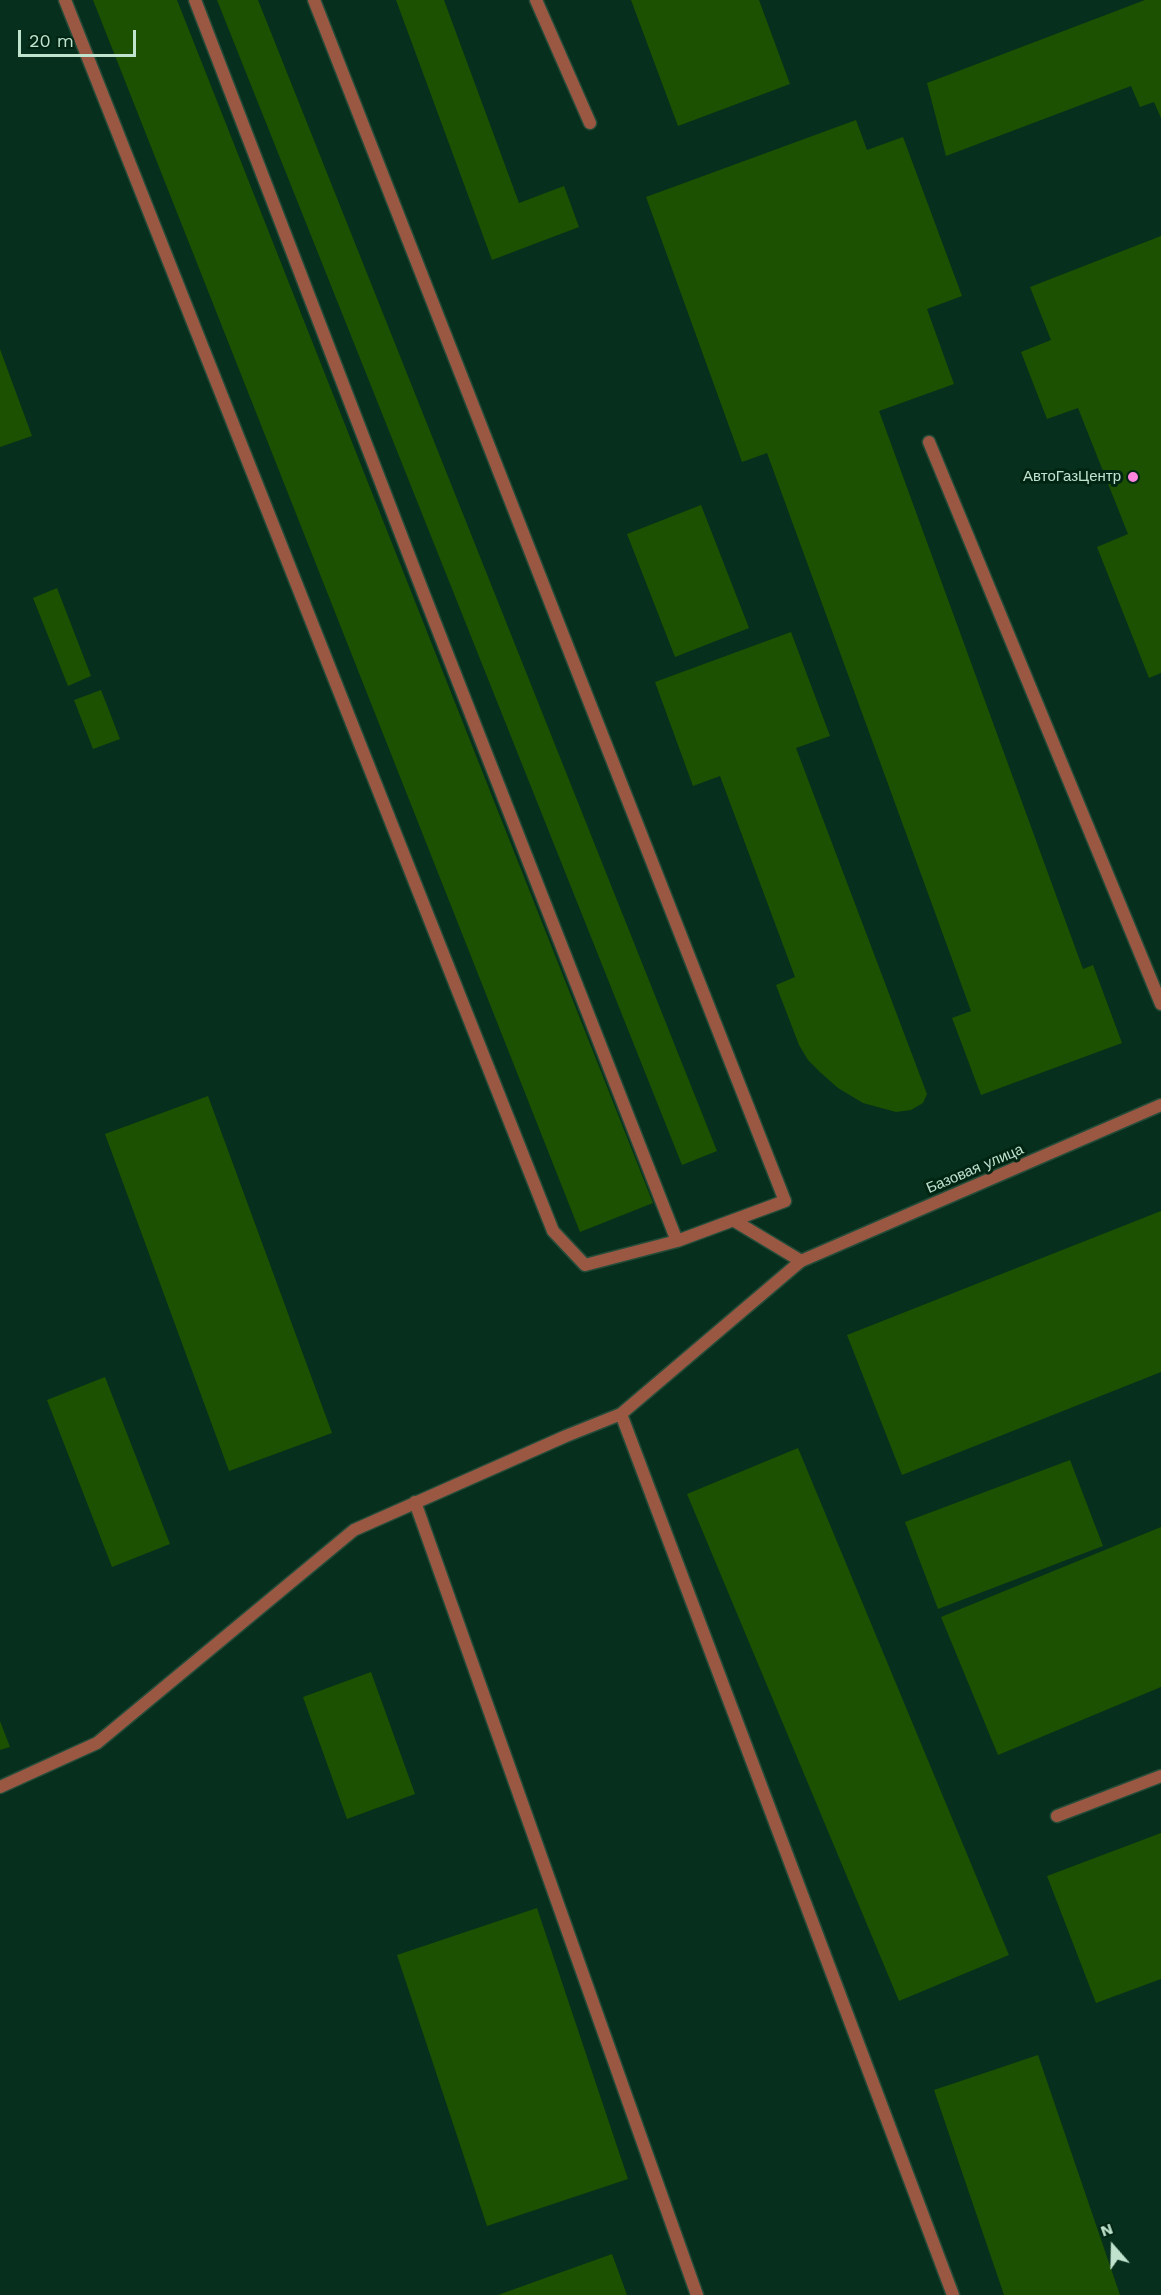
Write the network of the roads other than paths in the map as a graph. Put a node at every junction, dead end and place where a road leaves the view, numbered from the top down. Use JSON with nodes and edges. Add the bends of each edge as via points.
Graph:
{"nodes":[{"id":1,"x":65,"y":0,"type":"edge"},
{"id":2,"x":195,"y":0,"type":"edge"},
{"id":3,"x":314,"y":0,"type":"edge"},
{"id":4,"x":536,"y":0,"type":"edge"},
{"id":5,"x":590,"y":123,"type":"dead end"},
{"id":6,"x":929,"y":441,"type":"dead end"},
{"id":7,"x":1161,"y":1004,"type":"edge"},
{"id":8,"x":1161,"y":1105,"type":"edge"},
{"id":9,"x":733,"y":1220,"type":"junction"},
{"id":10,"x":677,"y":1242,"type":"junction"},
{"id":11,"x":801,"y":1261,"type":"junction"},
{"id":12,"x":621,"y":1414,"type":"junction"},
{"id":13,"x":415,"y":1502,"type":"junction"},
{"id":14,"x":1161,"y":1776,"type":"edge"},
{"id":15,"x":0,"y":1786,"type":"edge"},
{"id":16,"x":1057,"y":1816,"type":"dead end"},
{"id":17,"x":697,"y":2295,"type":"edge"},
{"id":18,"x":953,"y":2295,"type":"edge"}],
"edges":[{"from":1,"to":10,"type":"street","via":[[554,1231],[585,1265]]},
{"from":2,"to":10,"type":"street"},
{"from":3,"to":9,"type":"street","via":[[786,1201]]},
{"from":4,"to":5,"type":"street"},
{"from":6,"to":7,"type":"street"},
{"from":8,"to":11,"type":"street","name":"Базовая улица"},
{"from":9,"to":10,"type":"street"},
{"from":9,"to":11,"type":"street"},
{"from":11,"to":12,"type":"street","name":"Базовая улица"},
{"from":12,"to":13,"type":"street","name":"Базовая улица"},
{"from":12,"to":18,"type":"street"},
{"from":13,"to":15,"type":"street","name":"Базовая улица","via":[[354,1530],[97,1743]]},
{"from":13,"to":17,"type":"street"},
{"from":14,"to":16,"type":"street"}]}
